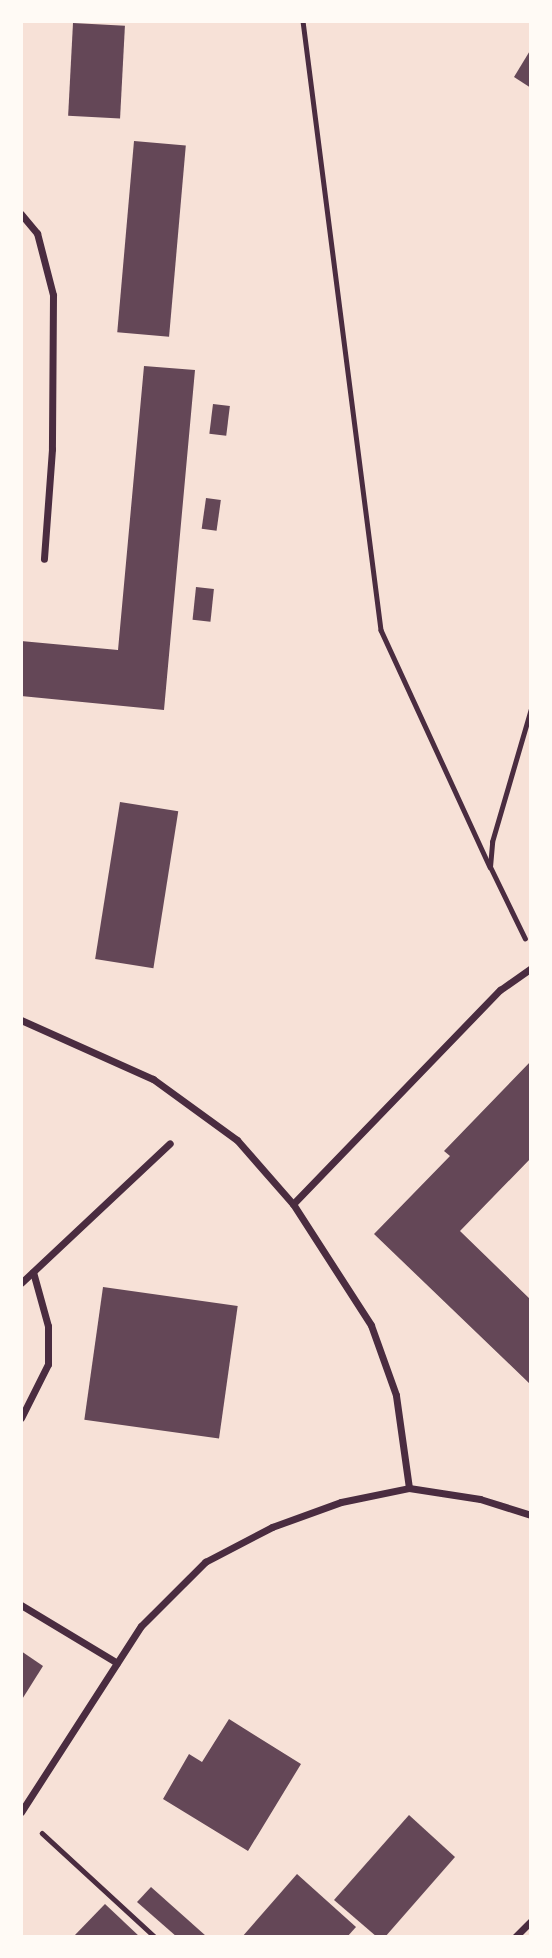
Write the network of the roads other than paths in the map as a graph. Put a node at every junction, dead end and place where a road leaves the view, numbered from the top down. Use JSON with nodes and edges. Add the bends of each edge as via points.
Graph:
{"nodes":[{"id":1,"x":21,"y":214,"type":"edge"},
{"id":2,"x":44,"y":559,"type":"dead end"},
{"id":3,"x":531,"y":968,"type":"edge"},
{"id":4,"x":21,"y":1020,"type":"edge"},
{"id":5,"x":170,"y":1143,"type":"dead end"},
{"id":6,"x":293,"y":1204,"type":"junction"},
{"id":7,"x":33,"y":1272,"type":"junction"},
{"id":8,"x":21,"y":1283,"type":"edge"},
{"id":9,"x":21,"y":1418,"type":"edge"},
{"id":10,"x":409,"y":1488,"type":"junction"},
{"id":11,"x":531,"y":1515,"type":"edge"},
{"id":12,"x":21,"y":1605,"type":"edge"},
{"id":13,"x":117,"y":1663,"type":"junction"},
{"id":14,"x":21,"y":1812,"type":"edge"},
{"id":15,"x":531,"y":1921,"type":"edge"},
{"id":16,"x":515,"y":1937,"type":"edge"}],
"edges":[{"from":1,"to":2,"type":"street","via":[[37,233],[53,295],[52,449]]},
{"from":3,"to":6,"type":"street","via":[[500,990]]},
{"from":4,"to":6,"type":"street","via":[[153,1079],[237,1140]]},
{"from":5,"to":7,"type":"street"},
{"from":6,"to":10,"type":"street","via":[[371,1325],[396,1395]]},
{"from":7,"to":8,"type":"street"},
{"from":7,"to":9,"type":"street","via":[[48,1325],[48,1364]]},
{"from":10,"to":11,"type":"street","via":[[480,1499]]},
{"from":10,"to":13,"type":"street","via":[[341,1502],[272,1527],[205,1562],[141,1626]]},
{"from":12,"to":13,"type":"street"},
{"from":13,"to":14,"type":"street"},
{"from":15,"to":16,"type":"street"}]}
